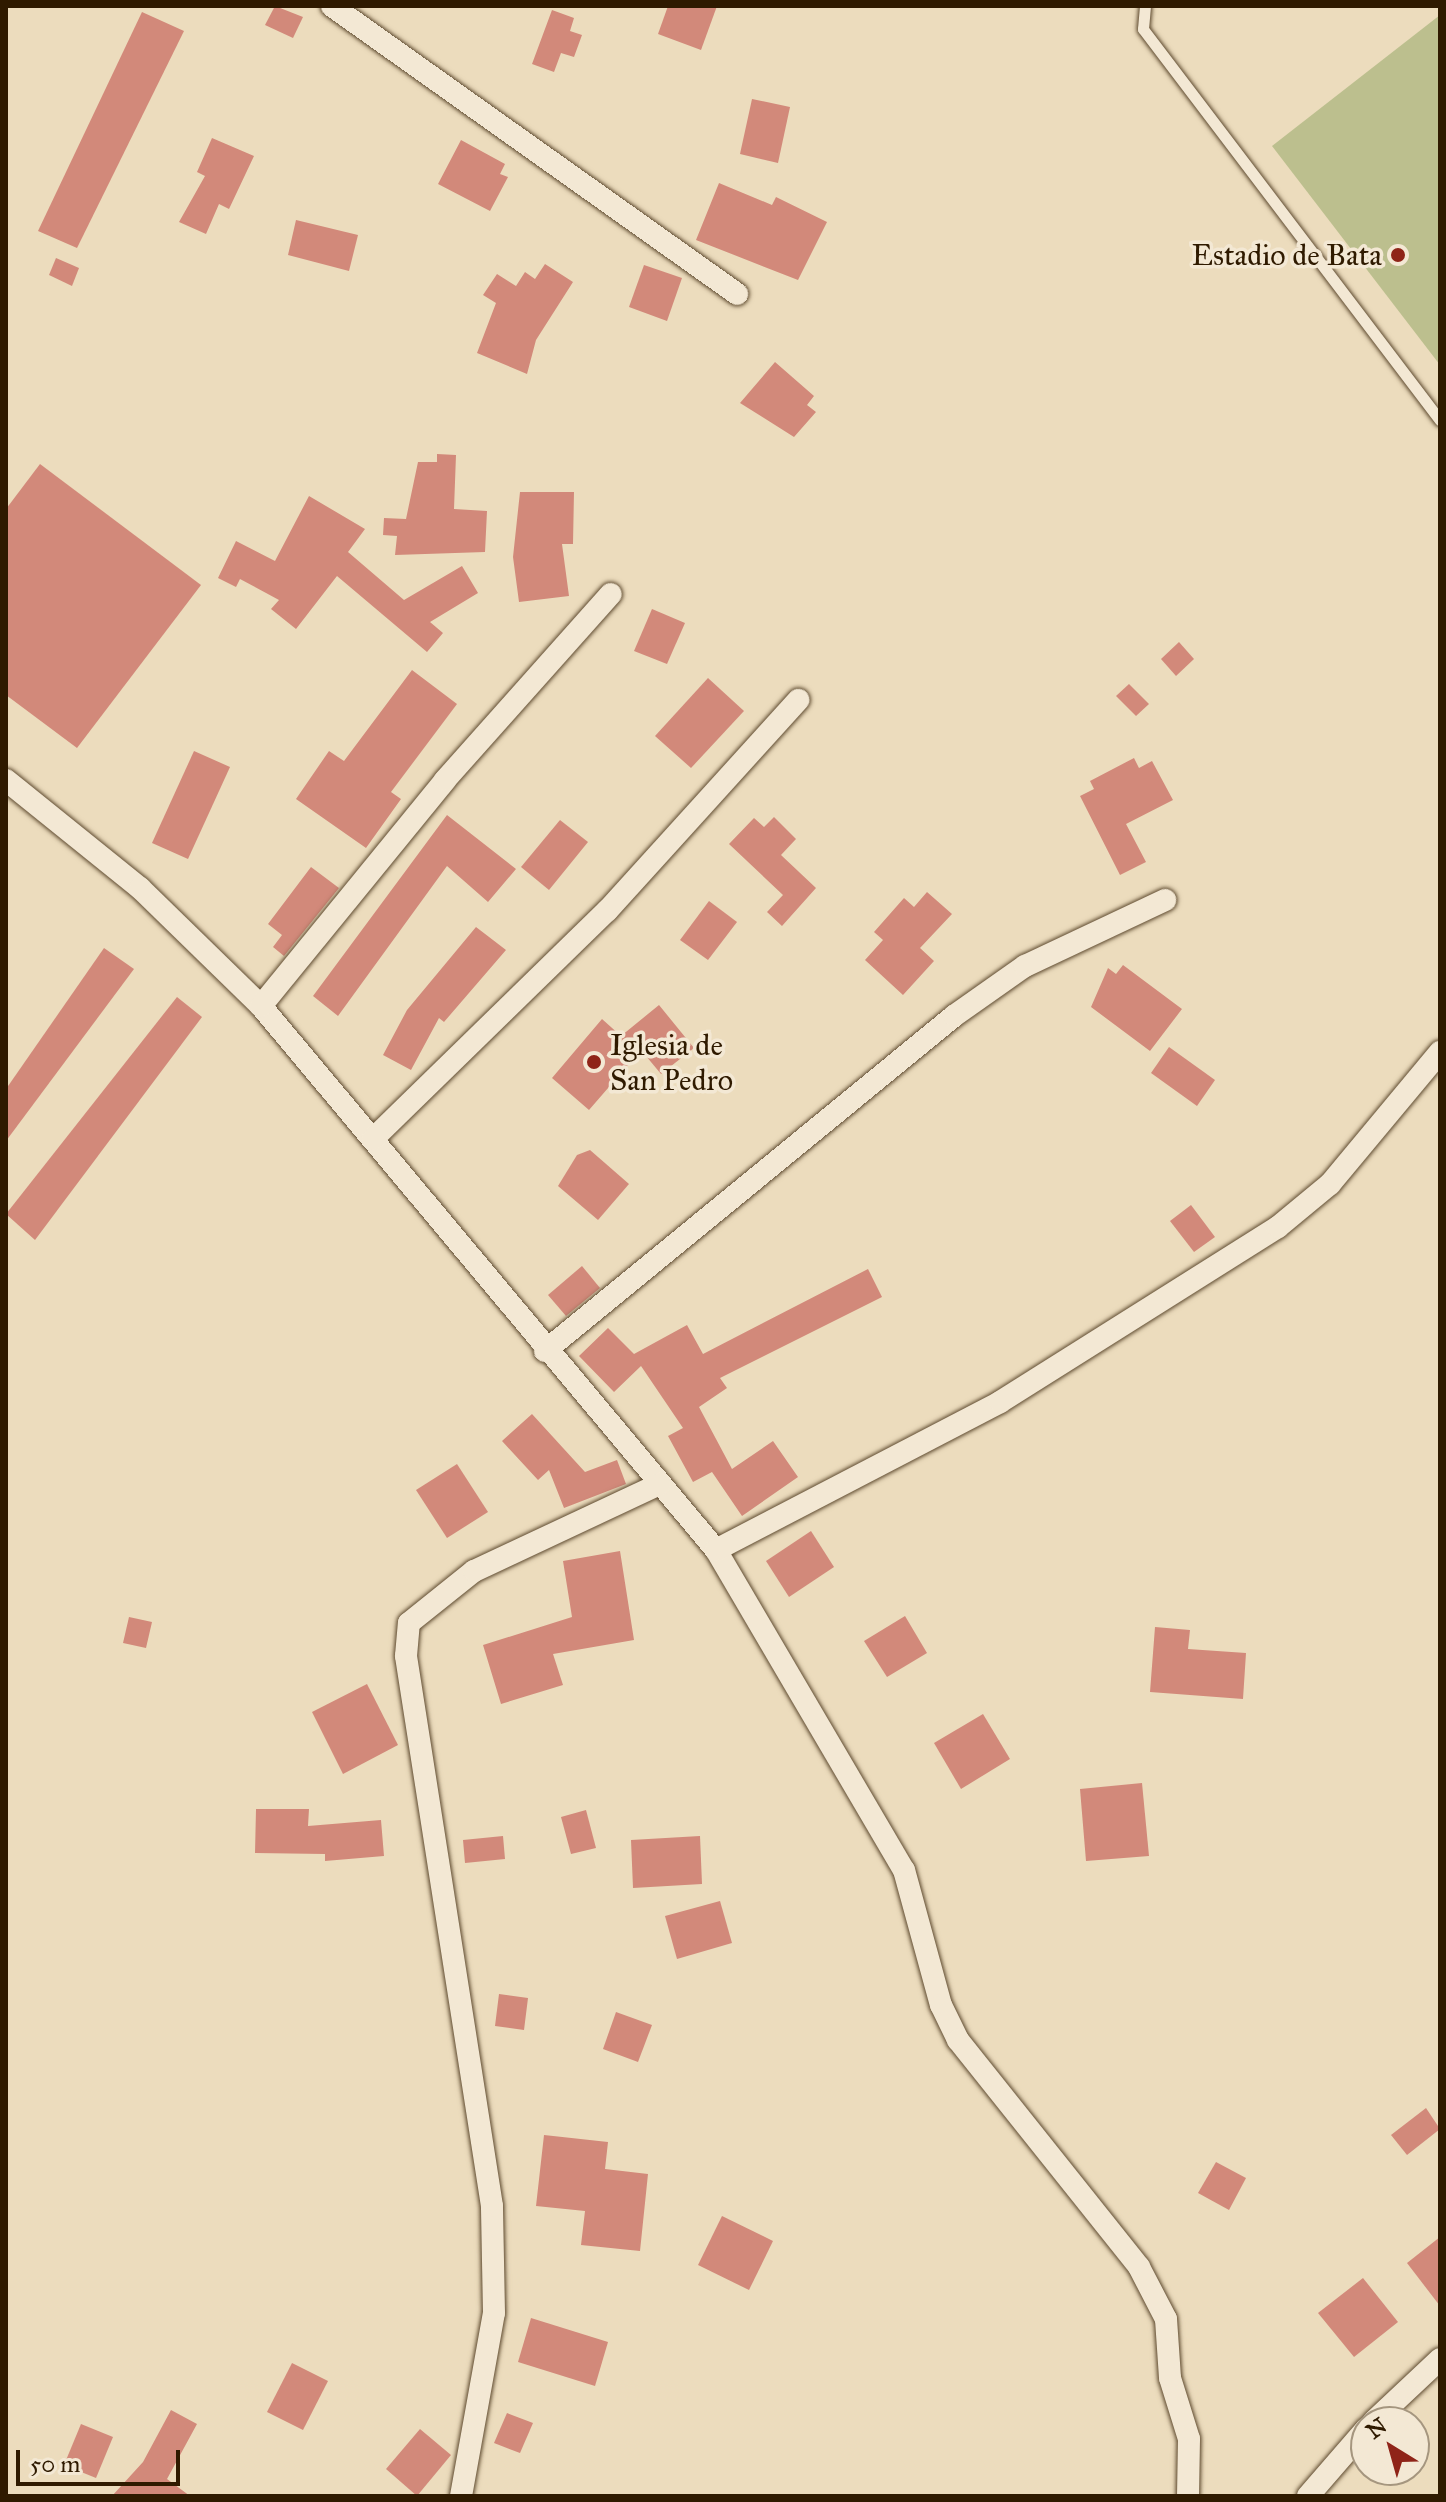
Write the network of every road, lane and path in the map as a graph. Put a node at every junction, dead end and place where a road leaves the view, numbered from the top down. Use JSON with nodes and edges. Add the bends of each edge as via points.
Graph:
{"nodes":[{"id":1,"x":332,"y":6,"type":"edge"},
{"id":2,"x":1142,"y":8,"type":"edge"},
{"id":3,"x":737,"y":294,"type":"dead end"},
{"id":4,"x":1440,"y":420,"type":"edge"},
{"id":5,"x":611,"y":594,"type":"dead end"},
{"id":6,"x":798,"y":700,"type":"dead end"},
{"id":7,"x":6,"y":780,"type":"edge"},
{"id":8,"x":1165,"y":900,"type":"dead end"},
{"id":9,"x":261,"y":1006,"type":"junction"},
{"id":10,"x":1440,"y":1052,"type":"edge"},
{"id":11,"x":373,"y":1139,"type":"junction"},
{"id":12,"x":545,"y":1351,"type":"junction"},
{"id":13,"x":660,"y":1484,"type":"junction"},
{"id":14,"x":716,"y":1550,"type":"junction"},
{"id":15,"x":1440,"y":2359,"type":"edge"},
{"id":16,"x":1390,"y":2406,"type":"edge"},
{"id":17,"x":1350,"y":2447,"type":"edge"},
{"id":18,"x":461,"y":2496,"type":"edge"},
{"id":19,"x":1188,"y":2496,"type":"edge"},
{"id":20,"x":1308,"y":2496,"type":"edge"}],
"edges":[{"from":1,"to":3,"type":"street"},
{"from":2,"to":4,"type":"lane","via":[[1143,29]]},
{"from":5,"to":9,"type":"street","via":[[445,780]]},
{"from":6,"to":11,"type":"street","via":[[607,911]]},
{"from":7,"to":9,"type":"street","via":[[140,888]]},
{"from":8,"to":12,"type":"street","via":[[1025,966],[954,1016]]},
{"from":9,"to":11,"type":"street"},
{"from":10,"to":14,"type":"street","via":[[1330,1184],[1278,1227],[1000,1402]]},
{"from":11,"to":12,"type":"street"},
{"from":12,"to":13,"type":"street"},
{"from":13,"to":14,"type":"street"},
{"from":13,"to":18,"type":"street","via":[[474,1571],[409,1623],[406,1656],[492,2206],[494,2313]]},
{"from":14,"to":19,"type":"street","via":[[904,1870],[941,2005],[958,2040],[1139,2267],[1166,2319],[1170,2378],[1189,2439]]},
{"from":15,"to":16,"type":"street"},
{"from":17,"to":20,"type":"street"}]}
